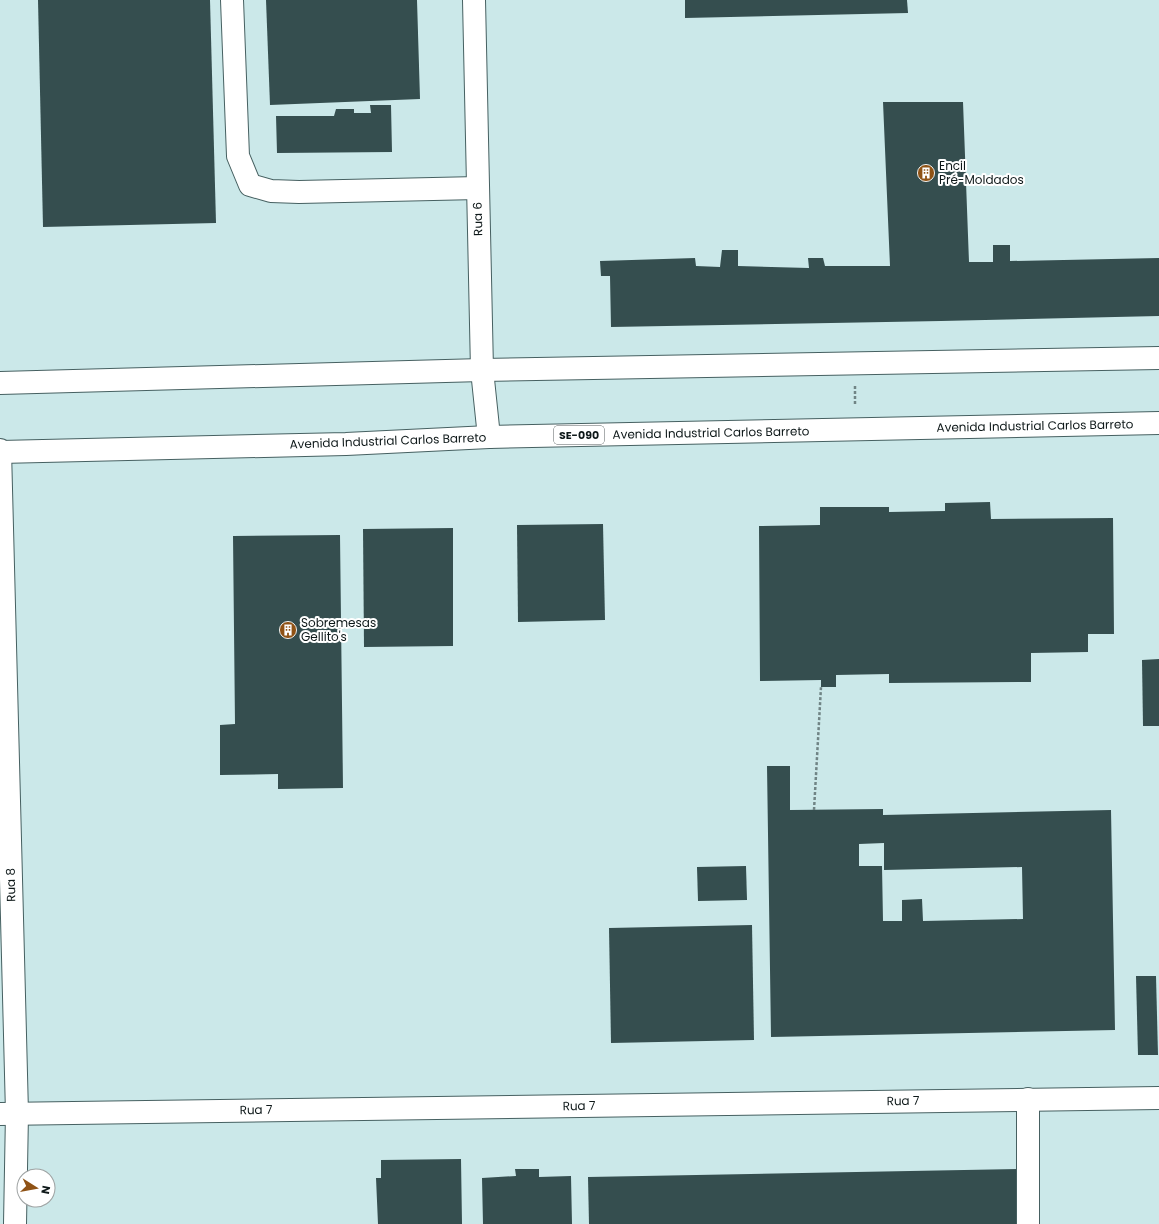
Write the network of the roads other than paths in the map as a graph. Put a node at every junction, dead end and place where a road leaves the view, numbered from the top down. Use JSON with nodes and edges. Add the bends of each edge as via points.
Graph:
{"nodes":[{"id":1,"x":232,"y":0,"type":"edge"},
{"id":2,"x":474,"y":0,"type":"edge"},
{"id":3,"x":478,"y":188,"type":"junction"},
{"id":4,"x":1159,"y":358,"type":"edge"},
{"id":5,"x":482,"y":370,"type":"junction"},
{"id":6,"x":0,"y":383,"type":"edge"},
{"id":7,"x":1159,"y":423,"type":"edge"},
{"id":8,"x":490,"y":437,"type":"junction"},
{"id":9,"x":0,"y":451,"type":"edge"},
{"id":10,"x":1159,"y":1098,"type":"edge"},
{"id":11,"x":1028,"y":1099,"type":"junction"},
{"id":12,"x":9,"y":1113,"type":"edge"},
{"id":13,"x":15,"y":1224,"type":"edge"},
{"id":14,"x":1028,"y":1224,"type":"edge"}],
"edges":[{"from":1,"to":3,"type":"street","via":[[238,156],[250,185],[271,191],[299,192]]},
{"from":2,"to":3,"type":"street","name":"Rua 6"},
{"from":3,"to":5,"type":"street","name":"Rua 6"},
{"from":4,"to":5,"type":"street"},
{"from":5,"to":6,"type":"street"},
{"from":5,"to":8,"type":"street","name":"Rua 6"},
{"from":7,"to":8,"type":"street","name":"Avenida Industrial Carlos Barreto","number":"SE-090"},
{"from":8,"to":9,"type":"street","name":"Avenida Industrial Carlos Barreto","number":"SE-090","via":[[346,444]]},
{"from":9,"to":12,"type":"street","name":"Rua 8"},
{"from":10,"to":11,"type":"street","name":"Rua 7"},
{"from":11,"to":12,"type":"street","name":"Rua 7"},
{"from":11,"to":14,"type":"street"},
{"from":12,"to":13,"type":"street","name":"Rua 8"}]}
